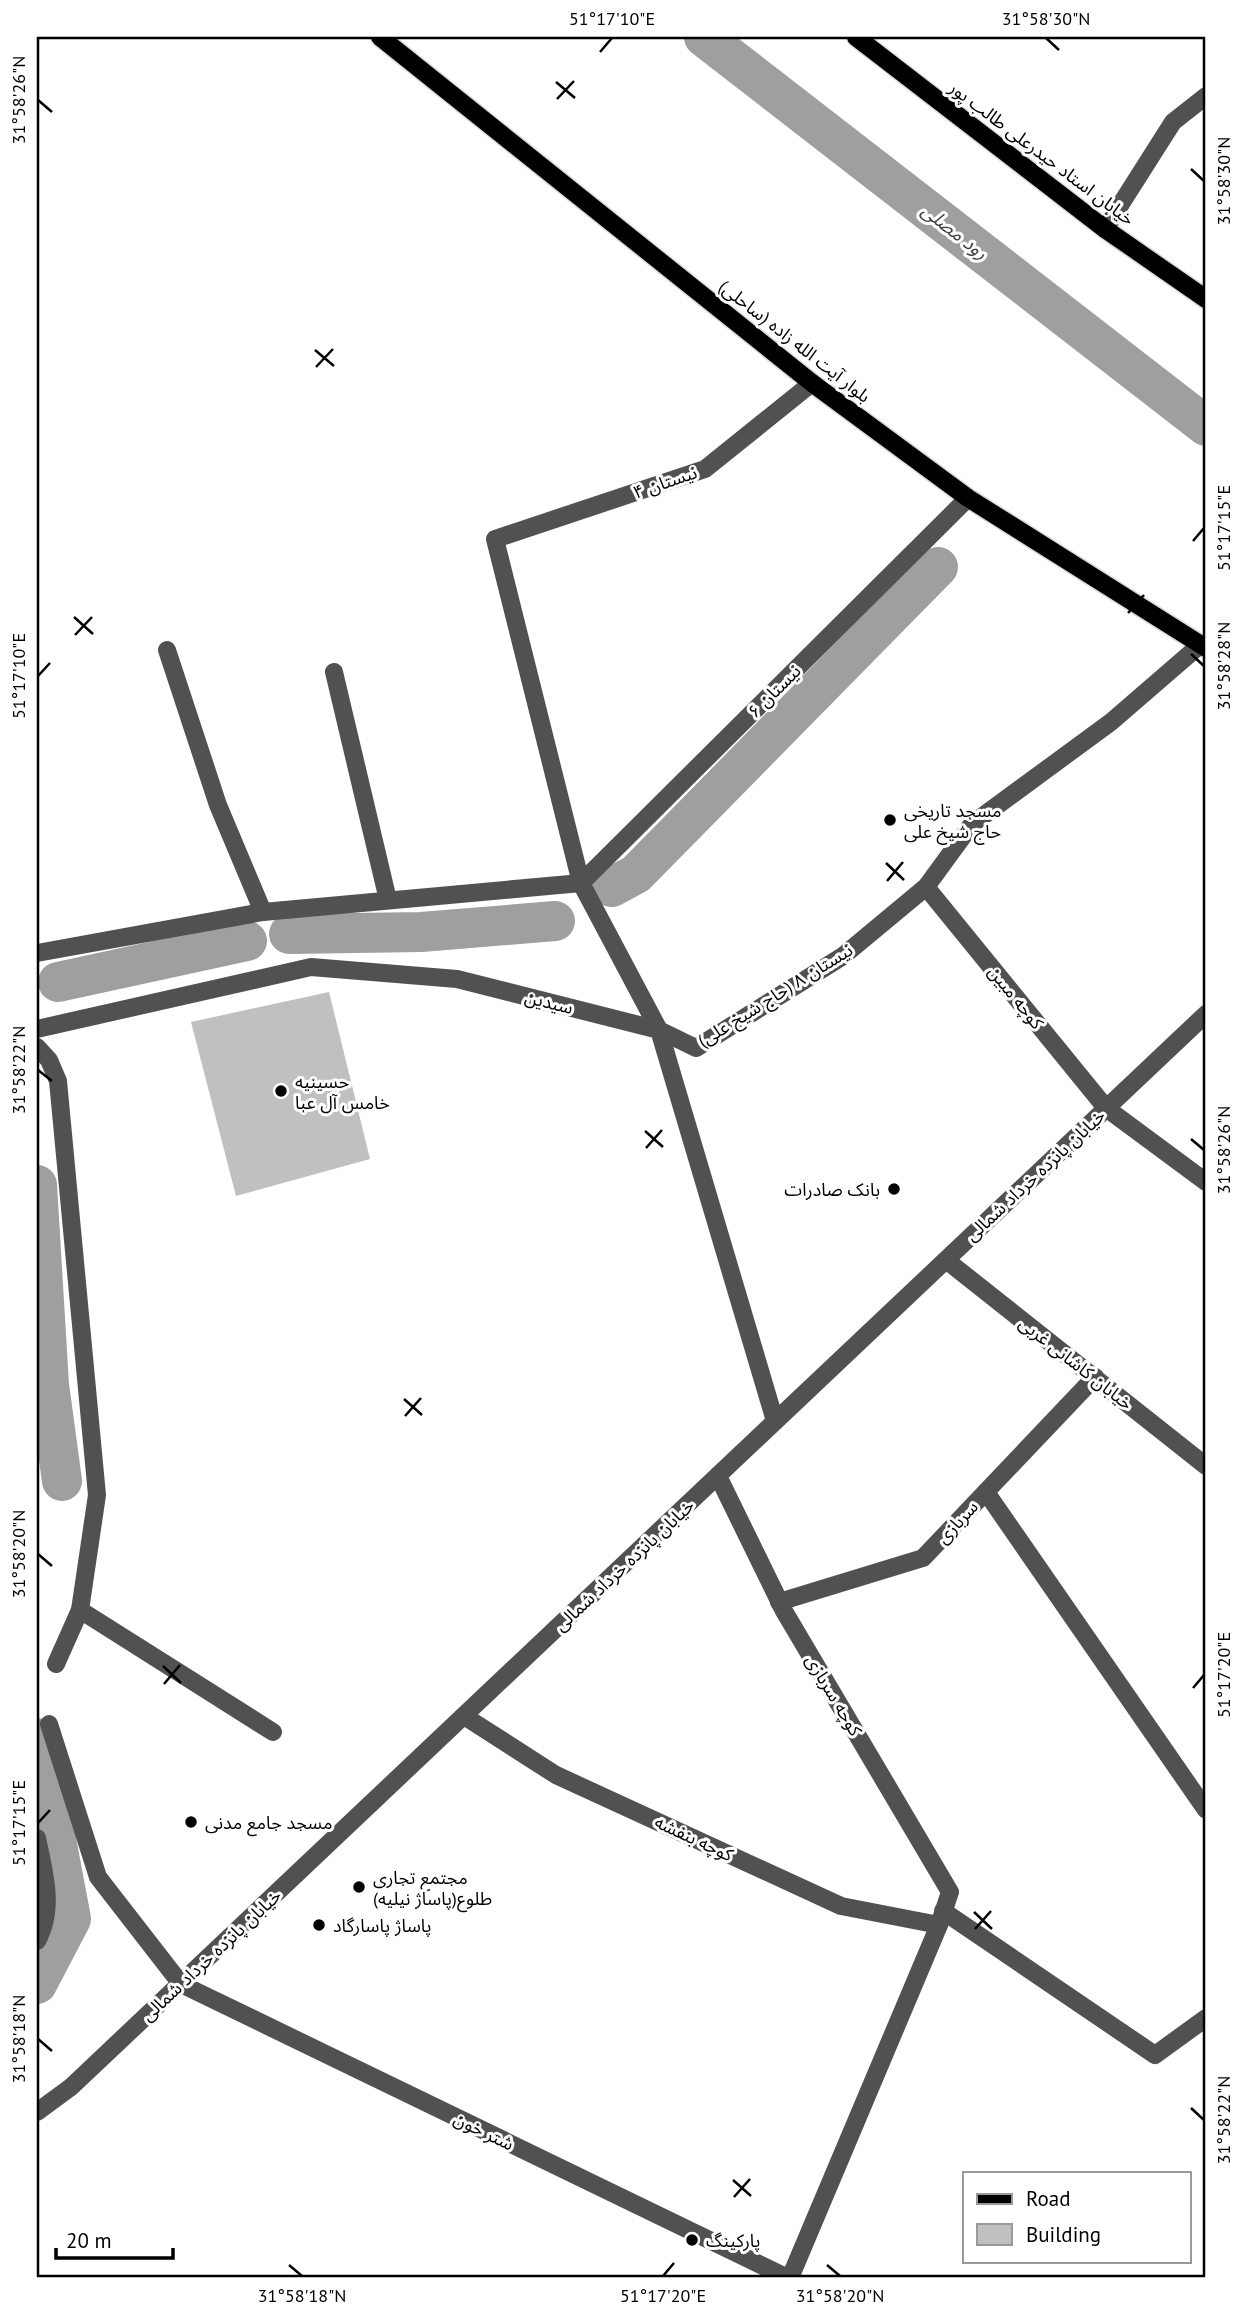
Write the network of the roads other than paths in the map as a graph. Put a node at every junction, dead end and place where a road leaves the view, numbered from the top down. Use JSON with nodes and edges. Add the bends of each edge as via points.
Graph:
{"nodes":[{"id":1,"x":380,"y":37,"type":"edge"},
{"id":2,"x":856,"y":37,"type":"edge"},
{"id":3,"x":1206,"y":96,"type":"edge"},
{"id":4,"x":1105,"y":229,"type":"junction"},
{"id":5,"x":1206,"y":299,"type":"edge"},
{"id":6,"x":812,"y":383,"type":"junction"},
{"id":7,"x":968,"y":498,"type":"junction"},
{"id":8,"x":1203,"y":646,"type":"edge"},
{"id":9,"x":167,"y":650,"type":"dead end"},
{"id":10,"x":334,"y":672,"type":"dead end"},
{"id":11,"x":581,"y":883,"type":"junction"},
{"id":12,"x":926,"y":887,"type":"junction"},
{"id":13,"x":388,"y":901,"type":"junction"},
{"id":14,"x":263,"y":912,"type":"junction"},
{"id":15,"x":37,"y":953,"type":"edge"},
{"id":16,"x":1206,"y":1014,"type":"edge"},
{"id":17,"x":37,"y":1029,"type":"edge"},
{"id":18,"x":659,"y":1030,"type":"junction"},
{"id":19,"x":37,"y":1047,"type":"edge"},
{"id":20,"x":1107,"y":1108,"type":"junction"},
{"id":21,"x":1206,"y":1182,"type":"edge"},
{"id":22,"x":946,"y":1260,"type":"junction"},
{"id":23,"x":1095,"y":1377,"type":"junction"},
{"id":24,"x":775,"y":1422,"type":"junction"},
{"id":25,"x":1206,"y":1466,"type":"edge"},
{"id":26,"x":718,"y":1476,"type":"junction"},
{"id":27,"x":986,"y":1492,"type":"junction"},
{"id":28,"x":779,"y":1602,"type":"junction"},
{"id":29,"x":80,"y":1610,"type":"junction"},
{"id":30,"x":56,"y":1664,"type":"dead end"},
{"id":31,"x":464,"y":1716,"type":"junction"},
{"id":32,"x":49,"y":1724,"type":"dead end"},
{"id":33,"x":273,"y":1732,"type":"dead end"},
{"id":34,"x":1206,"y":1810,"type":"edge"},
{"id":35,"x":37,"y":1838,"type":"edge"},
{"id":36,"x":941,"y":1918,"type":"junction"},
{"id":37,"x":37,"y":1941,"type":"edge"},
{"id":38,"x":181,"y":1984,"type":"junction"},
{"id":39,"x":1206,"y":2018,"type":"edge"},
{"id":40,"x":37,"y":2112,"type":"edge"},
{"id":41,"x":789,"y":2278,"type":"edge"}],
"edges":[{"from":1,"to":6,"type":"main road","name":"بلوار آیت الله زاده (ساحلی)"},
{"from":2,"to":4,"type":"main road","name":"خیابان استاد حیدرعلی طالب پور"},
{"from":3,"to":4,"type":"street","via":[[1173,122]]},
{"from":4,"to":5,"type":"main road","name":"خیابان استاد حیدرعلی طالب پور"},
{"from":6,"to":7,"type":"main road","name":"بلوار آیت الله زاده (ساحلی)"},
{"from":6,"to":11,"type":"street","name":"نیستان ۴","via":[[705,469],[495,539]]},
{"from":7,"to":8,"type":"main road","name":"بلوار آیت الله زاده (ساحلی)"},
{"from":7,"to":11,"type":"street","name":"نیستان ۶"},
{"from":8,"to":12,"type":"street","name":"نیستان ۸ (حاج شیخ علی)","via":[[1111,722],[972,824]]},
{"from":9,"to":14,"type":"street","via":[[218,805]]},
{"from":10,"to":13,"type":"street"},
{"from":11,"to":13,"type":"street"},
{"from":11,"to":18,"type":"street"},
{"from":12,"to":18,"type":"street","name":"نیستان ۸ (حاج شیخ علی)","via":[[843,956],[696,1048]]},
{"from":12,"to":20,"type":"street","name":"کوچه مبین"},
{"from":13,"to":14,"type":"street"},
{"from":14,"to":15,"type":"street"},
{"from":16,"to":20,"type":"street","name":"خیابان پانزده خرداد شمالی"},
{"from":17,"to":18,"type":"street","name":"سیدین","via":[[311,967],[457,979]]},
{"from":18,"to":24,"type":"street"},
{"from":19,"to":29,"type":"street","via":[[58,1081],[97,1495]]},
{"from":20,"to":21,"type":"street","name":"کوچه مبین"},
{"from":20,"to":22,"type":"street","name":"خیابان پانزده خرداد شمالی"},
{"from":22,"to":23,"type":"street","name":"خیابان کاشانی غربی"},
{"from":22,"to":24,"type":"street","name":"خیابان پانزده خرداد شمالی"},
{"from":23,"to":25,"type":"street","name":"خیابان کاشانی غربی"},
{"from":23,"to":27,"type":"street","name":"سربازی"},
{"from":24,"to":26,"type":"street","name":"خیابان پانزده خرداد شمالی"},
{"from":26,"to":28,"type":"street","name":"کوچه سربازی"},
{"from":26,"to":31,"type":"street","name":"خیابان پانزده خرداد شمالی"},
{"from":27,"to":28,"type":"street","name":"سربازی","via":[[923,1558]]},
{"from":27,"to":34,"type":"street"},
{"from":28,"to":36,"type":"street","name":"کوچه سربازی","via":[[950,1892]]},
{"from":29,"to":30,"type":"street"},
{"from":29,"to":33,"type":"street"},
{"from":31,"to":36,"type":"street","name":"کوچه بنفشه","via":[[556,1775],[841,1906]]},
{"from":31,"to":38,"type":"street","name":"خیابان پانزده خرداد شمالی"},
{"from":32,"to":38,"type":"street","via":[[98,1877]]},
{"from":35,"to":37,"type":"street","via":[[48,1889],[43,1930]]},
{"from":36,"to":39,"type":"street","via":[[1155,2054]]},
{"from":36,"to":41,"type":"street","name":"کوچه سربازی"},
{"from":38,"to":40,"type":"street","name":"خیابان پانزده خرداد شمالی","via":[[71,2087]]},
{"from":38,"to":41,"type":"street","name":"شتر خون"}]}
